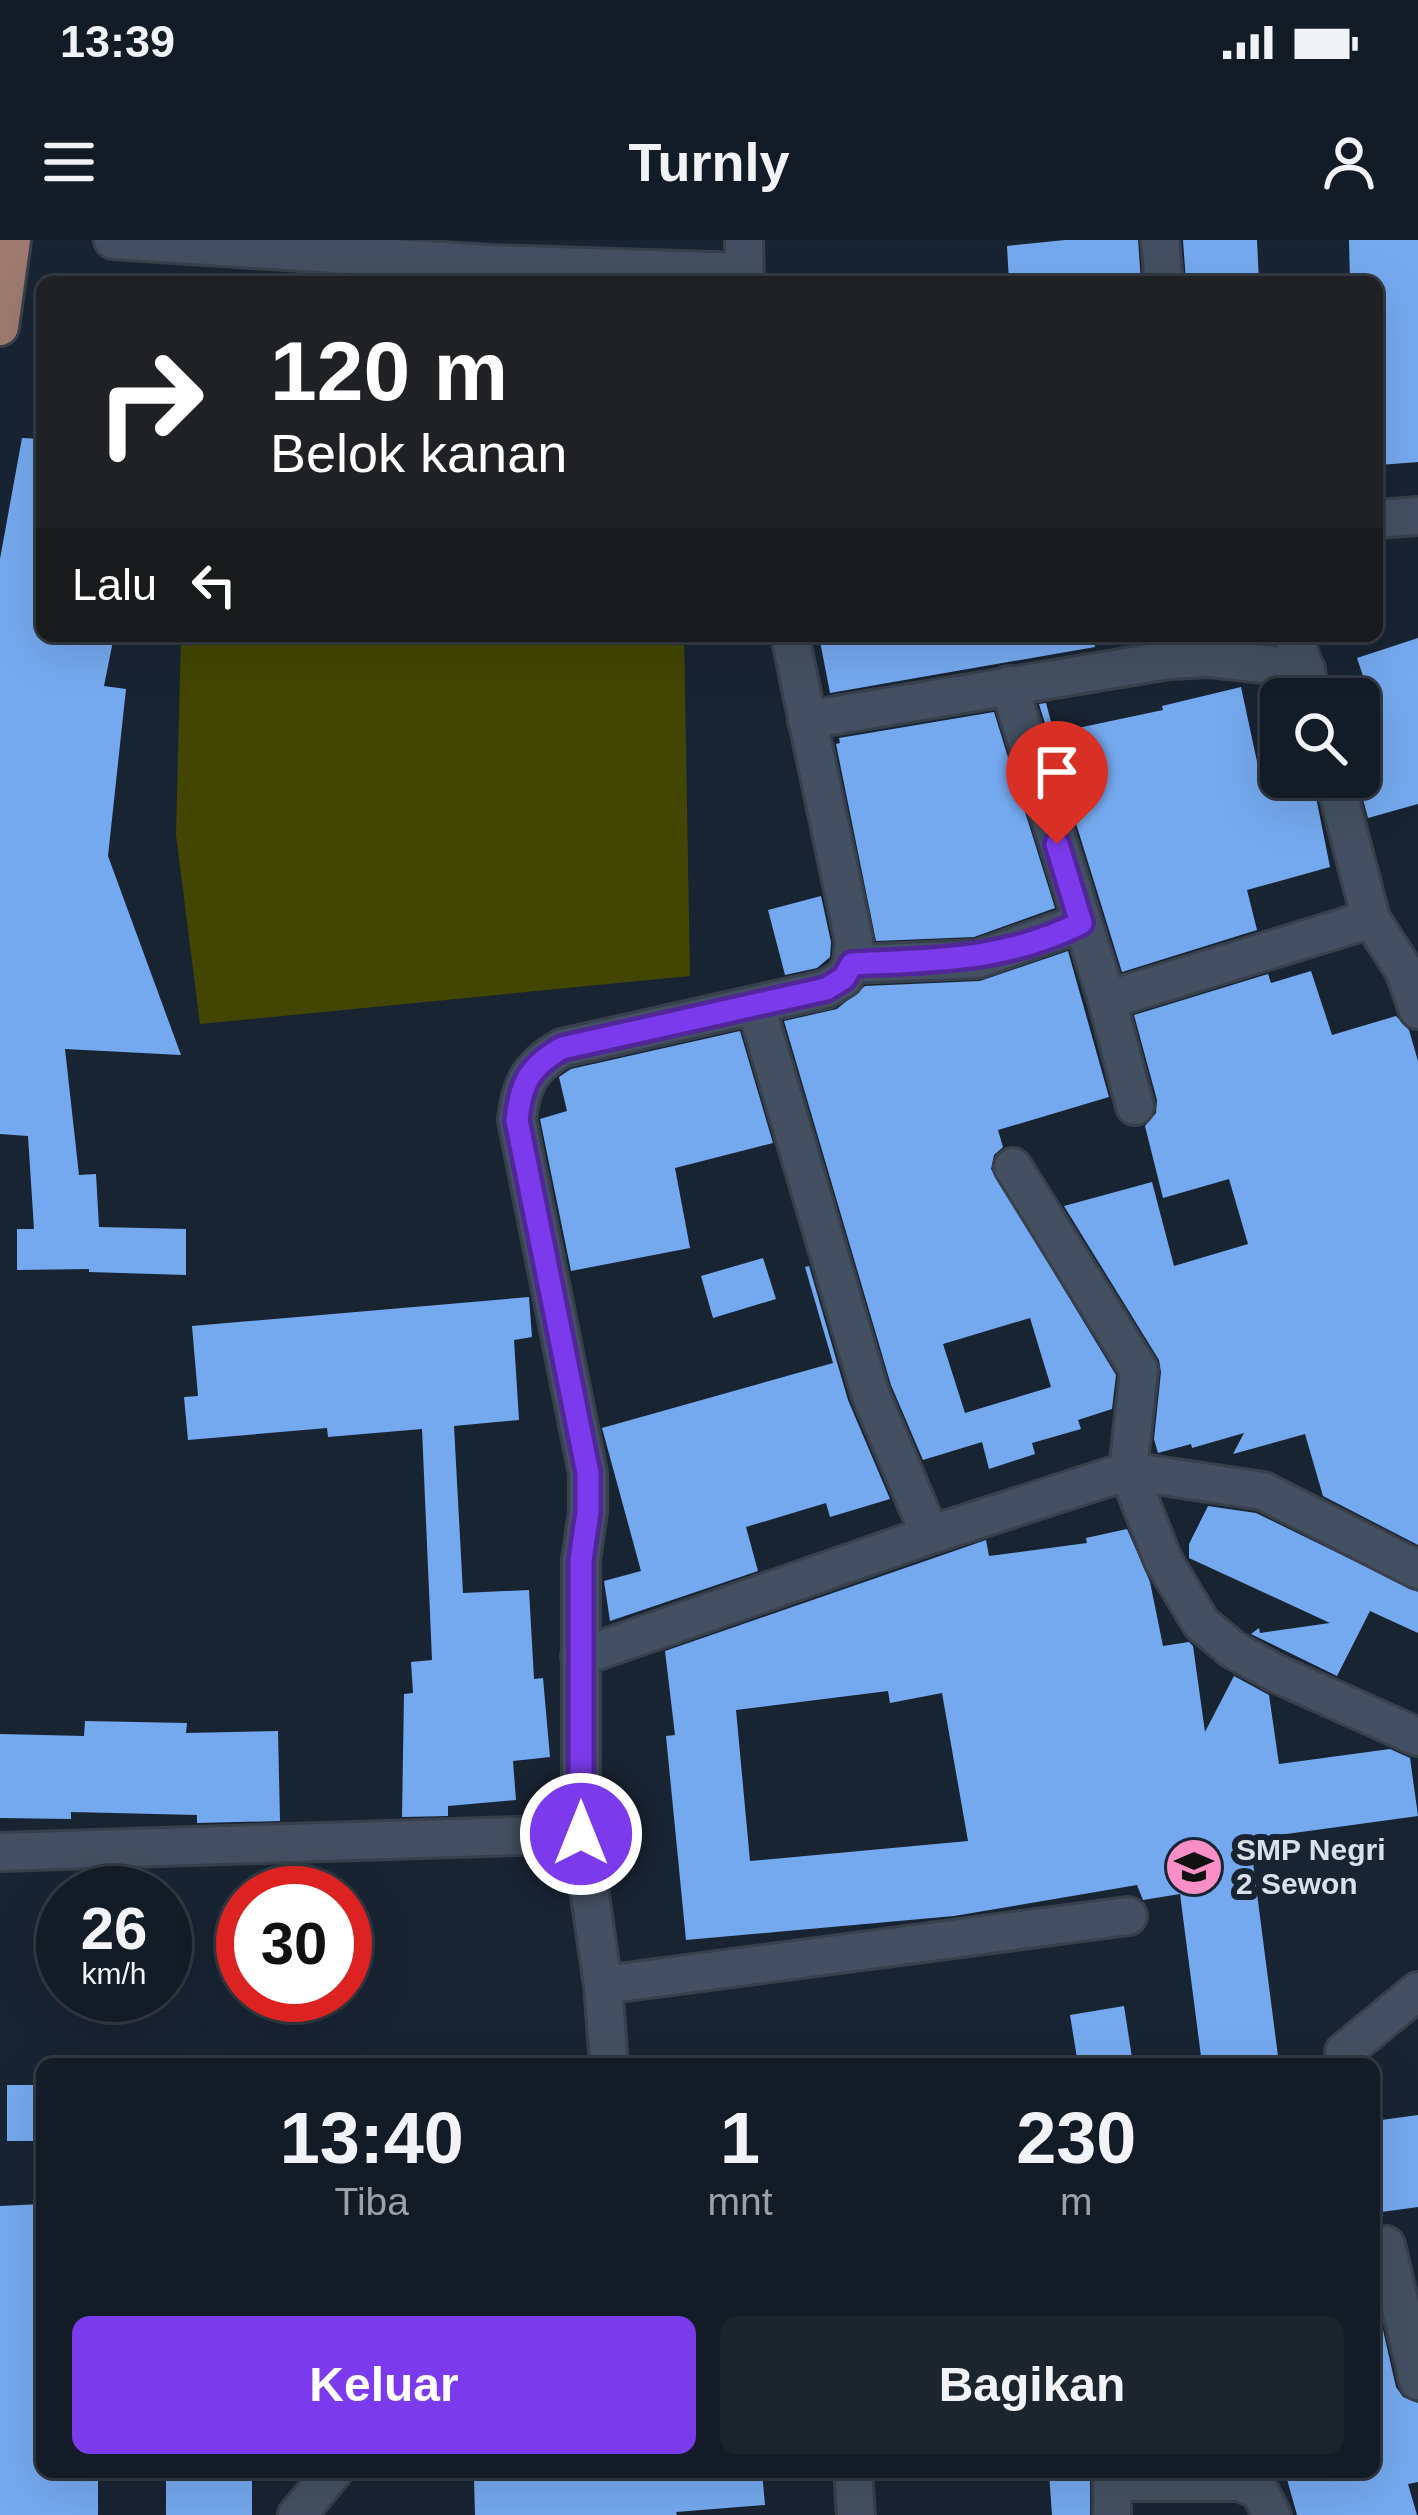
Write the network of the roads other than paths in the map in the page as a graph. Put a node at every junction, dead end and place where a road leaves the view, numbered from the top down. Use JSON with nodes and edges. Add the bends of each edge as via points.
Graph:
{"nodes":[{"id":1,"x":12,"y":240,"type":"edge"},
{"id":2,"x":113,"y":240,"type":"edge"},
{"id":3,"x":1160,"y":240,"type":"edge"},
{"id":4,"x":128,"y":242,"type":"edge"},
{"id":5,"x":744,"y":265,"type":"edge"},
{"id":6,"x":1163,"y":276,"type":"edge"},
{"id":7,"x":0,"y":327,"type":"edge"},
{"id":8,"x":1418,"y":516,"type":"edge"},
{"id":9,"x":1383,"y":519,"type":"edge"},
{"id":10,"x":791,"y":642,"type":"edge"},
{"id":11,"x":1304,"y":668,"type":"edge"},
{"id":12,"x":1009,"y":685,"type":"junction"},
{"id":13,"x":807,"y":720,"type":"junction"},
{"id":14,"x":1339,"y":798,"type":"edge"},
{"id":15,"x":1371,"y":919,"type":"junction"},
{"id":16,"x":1081,"y":923,"type":"junction"},
{"id":17,"x":852,"y":964,"type":"junction"},
{"id":18,"x":1411,"y":968,"type":"edge"},
{"id":19,"x":1107,"y":1000,"type":"junction"},
{"id":20,"x":756,"y":1006,"type":"junction"},
{"id":21,"x":1418,"y":1010,"type":"edge"},
{"id":22,"x":1135,"y":1106,"type":"dead end"},
{"id":23,"x":1013,"y":1167,"type":"dead end"},
{"id":24,"x":1128,"y":1471,"type":"junction"},
{"id":25,"x":930,"y":1534,"type":"junction"},
{"id":26,"x":1418,"y":1570,"type":"edge"},
{"id":27,"x":580,"y":1657,"type":"junction"},
{"id":28,"x":1418,"y":1737,"type":"edge"},
{"id":29,"x":581,"y":1834,"type":"junction"},
{"id":30,"x":14,"y":1853,"type":"edge"},
{"id":31,"x":1128,"y":1916,"type":"dead end"},
{"id":32,"x":603,"y":1984,"type":"junction"},
{"id":33,"x":1418,"y":1991,"type":"edge"},
{"id":34,"x":1344,"y":2053,"type":"dead end"},
{"id":35,"x":609,"y":2058,"type":"edge"},
{"id":36,"x":1393,"y":2244,"type":"edge"},
{"id":37,"x":1418,"y":2381,"type":"edge"},
{"id":38,"x":328,"y":2478,"type":"edge"},
{"id":39,"x":853,"y":2478,"type":"edge"},
{"id":40,"x":1112,"y":2490,"type":"edge"},
{"id":41,"x":297,"y":2515,"type":"edge"},
{"id":42,"x":856,"y":2515,"type":"edge"},
{"id":43,"x":1272,"y":2515,"type":"edge"}],
"edges":[{"from":1,"to":7,"type":"main road"},
{"from":2,"to":4,"type":"street"},
{"from":3,"to":6,"type":"street"},
{"from":4,"to":5,"type":"street","via":[[489,264]]},
{"from":8,"to":9,"type":"street"},
{"from":10,"to":13,"type":"street"},
{"from":11,"to":12,"type":"street","via":[[1209,658]]},
{"from":12,"to":13,"type":"street"},
{"from":12,"to":16,"type":"street"},
{"from":13,"to":17,"type":"street","via":[[854,941]]},
{"from":14,"to":15,"type":"street"},
{"from":15,"to":18,"type":"street"},
{"from":15,"to":19,"type":"street"},
{"from":16,"to":17,"type":"street","via":[[978,958]]},
{"from":16,"to":19,"type":"street"},
{"from":17,"to":20,"type":"street","via":[[826,989]]},
{"from":18,"to":21,"type":"street"},
{"from":19,"to":22,"type":"street"},
{"from":20,"to":25,"type":"street","via":[[870,1393]]},
{"from":20,"to":27,"type":"street","via":[[562,1048],[539,1061],[519,1096],[517,1120],[588,1473]]},
{"from":23,"to":24,"type":"street","via":[[1139,1370]]},
{"from":24,"to":25,"type":"street"},
{"from":24,"to":26,"type":"street","via":[[1263,1491]]},
{"from":24,"to":28,"type":"street","via":[[1163,1560],[1201,1623],[1276,1674]]},
{"from":25,"to":27,"type":"street"},
{"from":27,"to":29,"type":"street"},
{"from":29,"to":30,"type":"street"},
{"from":29,"to":32,"type":"street"},
{"from":31,"to":32,"type":"street"},
{"from":32,"to":35,"type":"street"},
{"from":33,"to":34,"type":"street"},
{"from":36,"to":37,"type":"street"},
{"from":38,"to":41,"type":"street"},
{"from":39,"to":42,"type":"street"},
{"from":40,"to":43,"type":"street","via":[[1239,2482],[1259,2490]]}]}
